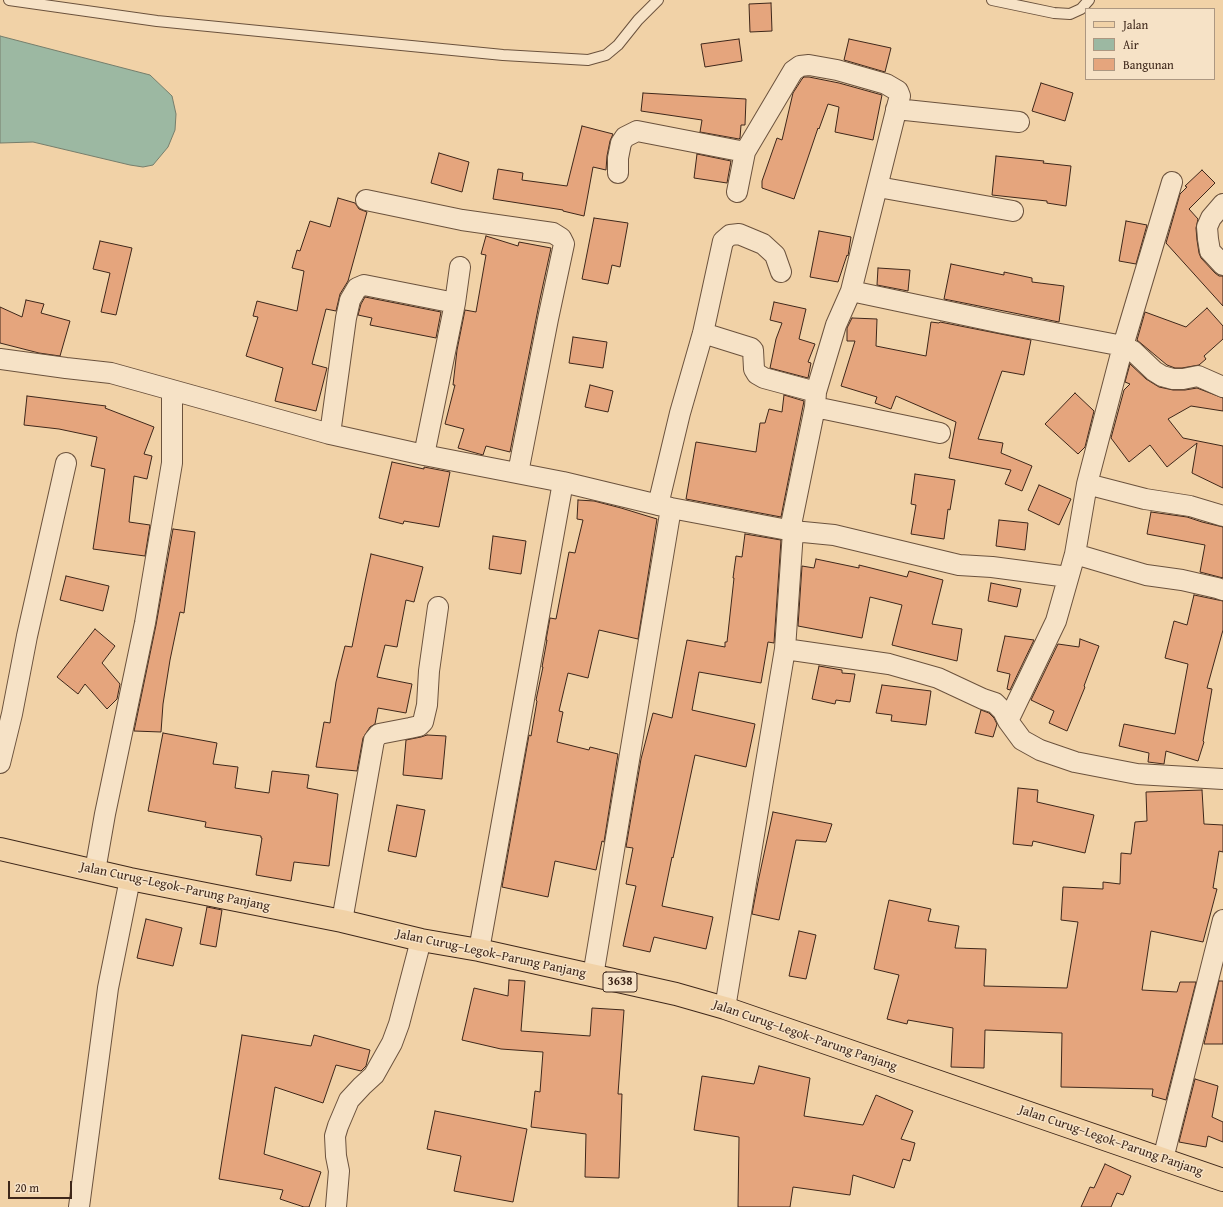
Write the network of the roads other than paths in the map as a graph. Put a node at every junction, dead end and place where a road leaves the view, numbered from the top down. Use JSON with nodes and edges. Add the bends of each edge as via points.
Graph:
{"nodes":[{"id":1,"x":9,"y":0,"type":"edge"},
{"id":2,"x":658,"y":0,"type":"edge"},
{"id":3,"x":992,"y":0,"type":"edge"},
{"id":4,"x":1089,"y":0,"type":"edge"},
{"id":5,"x":896,"y":109,"type":"junction"},
{"id":6,"x":1019,"y":122,"type":"dead end"},
{"id":7,"x":745,"y":152,"type":"junction"},
{"id":8,"x":618,"y":173,"type":"dead end"},
{"id":9,"x":1172,"y":182,"type":"dead end"},
{"id":10,"x":878,"y":187,"type":"junction"},
{"id":11,"x":737,"y":192,"type":"dead end"},
{"id":12,"x":366,"y":200,"type":"dead end"},
{"id":13,"x":1223,"y":204,"type":"edge"},
{"id":14,"x":1013,"y":211,"type":"dead end"},
{"id":15,"x":1223,"y":265,"type":"edge"},
{"id":16,"x":460,"y":267,"type":"dead end"},
{"id":17,"x":781,"y":272,"type":"dead end"},
{"id":18,"x":851,"y":291,"type":"junction"},
{"id":19,"x":455,"y":303,"type":"junction"},
{"id":20,"x":703,"y":333,"type":"junction"},
{"id":21,"x":1123,"y":346,"type":"junction"},
{"id":22,"x":0,"y":359,"type":"edge"},
{"id":23,"x":1223,"y":387,"type":"edge"},
{"id":24,"x":172,"y":391,"type":"junction"},
{"id":25,"x":816,"y":399,"type":"junction"},
{"id":26,"x":940,"y":433,"type":"dead end"},
{"id":27,"x":330,"y":434,"type":"junction"},
{"id":28,"x":424,"y":455,"type":"junction"},
{"id":29,"x":66,"y":463,"type":"dead end"},
{"id":30,"x":518,"y":473,"type":"junction"},
{"id":31,"x":563,"y":482,"type":"junction"},
{"id":32,"x":1087,"y":484,"type":"junction"},
{"id":33,"x":665,"y":506,"type":"junction"},
{"id":34,"x":1223,"y":516,"type":"edge"},
{"id":35,"x":793,"y":531,"type":"junction"},
{"id":36,"x":1075,"y":554,"type":"junction"},
{"id":37,"x":1068,"y":577,"type":"junction"},
{"id":38,"x":1223,"y":590,"type":"edge"},
{"id":39,"x":438,"y":607,"type":"dead end"},
{"id":40,"x":785,"y":649,"type":"junction"},
{"id":41,"x":1008,"y":721,"type":"junction"},
{"id":42,"x":0,"y":763,"type":"edge"},
{"id":43,"x":1223,"y":771,"type":"edge"},
{"id":44,"x":1223,"y":779,"type":"edge"},
{"id":45,"x":0,"y":849,"type":"edge"},
{"id":46,"x":95,"y":871,"type":"junction"},
{"id":47,"x":130,"y":879,"type":"junction"},
{"id":48,"x":1223,"y":920,"type":"edge"},
{"id":49,"x":342,"y":921,"type":"junction"},
{"id":50,"x":421,"y":940,"type":"junction"},
{"id":51,"x":479,"y":950,"type":"junction"},
{"id":52,"x":593,"y":976,"type":"junction"},
{"id":53,"x":725,"y":1008,"type":"junction"},
{"id":54,"x":1163,"y":1159,"type":"junction"},
{"id":55,"x":1223,"y":1180,"type":"edge"},
{"id":56,"x":79,"y":1207,"type":"edge"},
{"id":57,"x":336,"y":1207,"type":"edge"}],
"edges":[{"from":1,"to":2,"type":"lane","via":[[157,21],[503,55],[588,60],[606,55],[618,45]]},
{"from":3,"to":4,"type":"lane","via":[[1070,14],[1081,9]]},
{"from":5,"to":6,"type":"street"},
{"from":5,"to":7,"type":"street","via":[[900,96],[898,91],[886,84],[837,70],[800,66],[793,71]]},
{"from":5,"to":10,"type":"street"},
{"from":7,"to":8,"type":"street","via":[[637,131],[625,137],[621,143]]},
{"from":7,"to":11,"type":"street"},
{"from":9,"to":21,"type":"street"},
{"from":10,"to":14,"type":"street"},
{"from":10,"to":18,"type":"street"},
{"from":12,"to":30,"type":"street","via":[[462,220],[553,233],[561,238],[564,244]]},
{"from":13,"to":15,"type":"street","via":[[1207,227],[1210,251]]},
{"from":16,"to":19,"type":"street"},
{"from":17,"to":20,"type":"street","via":[[775,255],[763,244],[739,234],[730,235],[723,241]]},
{"from":18,"to":21,"type":"street"},
{"from":18,"to":25,"type":"street","via":[[836,325]]},
{"from":19,"to":27,"type":"street","via":[[364,285],[357,288],[350,300],[346,318]]},
{"from":19,"to":28,"type":"street"},
{"from":20,"to":25,"type":"street","via":[[751,348],[757,374]]},
{"from":20,"to":33,"type":"street","via":[[680,413]]},
{"from":21,"to":23,"type":"street","via":[[1133,351],[1162,376],[1183,380],[1198,376]]},
{"from":21,"to":32,"type":"street"},
{"from":22,"to":24,"type":"street","via":[[111,373]]},
{"from":24,"to":27,"type":"street"},
{"from":24,"to":46,"type":"street","via":[[172,463],[145,623],[104,814]]},
{"from":25,"to":26,"type":"street"},
{"from":25,"to":35,"type":"street","via":[[792,520]]},
{"from":27,"to":28,"type":"street"},
{"from":28,"to":30,"type":"street"},
{"from":29,"to":42,"type":"street"},
{"from":30,"to":31,"type":"street"},
{"from":31,"to":33,"type":"street"},
{"from":31,"to":51,"type":"street"},
{"from":32,"to":34,"type":"street","via":[[1145,499],[1190,506]]},
{"from":32,"to":36,"type":"street"},
{"from":33,"to":35,"type":"street"},
{"from":33,"to":52,"type":"street"},
{"from":35,"to":37,"type":"street","via":[[834,535],[959,565]]},
{"from":35,"to":40,"type":"street"},
{"from":36,"to":37,"type":"street"},
{"from":36,"to":38,"type":"street","via":[[1146,576],[1182,580]]},
{"from":37,"to":41,"type":"street","via":[[1056,621]]},
{"from":39,"to":49,"type":"street","via":[[423,722],[418,726],[379,734],[374,740]]},
{"from":40,"to":41,"type":"street","via":[[889,664],[938,678],[994,703],[1003,711]]},
{"from":40,"to":53,"type":"street"},
{"from":41,"to":44,"type":"street","via":[[1022,740],[1040,750],[1075,762],[1137,774]]},
{"from":43,"to":44,"type":"street"},
{"from":45,"to":46,"type":"main road","name":"Jalan Curug–Legok–Parung Panjang","number":"3638"},
{"from":46,"to":47,"type":"main road","name":"Jalan Curug–Legok–Parung Panjang","number":"3638"},
{"from":47,"to":49,"type":"main road","name":"Jalan Curug–Legok–Parung Panjang","number":"3638"},
{"from":47,"to":56,"type":"street","via":[[108,988]]},
{"from":48,"to":54,"type":"street"},
{"from":49,"to":50,"type":"main road","name":"Jalan Curug–Legok–Parung Panjang","number":"3638"},
{"from":50,"to":51,"type":"main road","name":"Jalan Curug–Legok–Parung Panjang","number":"3638"},
{"from":50,"to":57,"type":"street","via":[[392,1043],[374,1076],[348,1100],[338,1126],[335,1136],[339,1171]]},
{"from":51,"to":52,"type":"main road","name":"Jalan Curug–Legok–Parung Panjang","number":"3638"},
{"from":52,"to":53,"type":"main road","name":"Jalan Curug–Legok–Parung Panjang","number":"3638","via":[[676,994]]},
{"from":53,"to":54,"type":"main road","name":"Jalan Curug–Legok–Parung Panjang","number":"3638"},
{"from":54,"to":55,"type":"main road","name":"Jalan Curug–Legok–Parung Panjang","number":"3638"}]}
